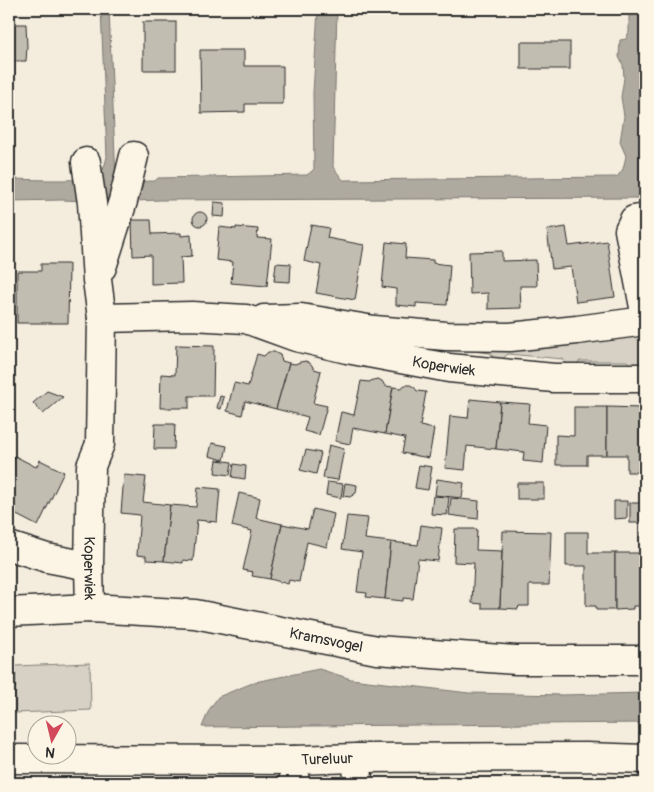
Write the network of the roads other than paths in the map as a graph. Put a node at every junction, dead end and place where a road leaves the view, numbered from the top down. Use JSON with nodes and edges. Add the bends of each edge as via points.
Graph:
{"nodes":[{"id":1,"x":134,"y":156,"type":"dead end"},
{"id":2,"x":87,"y":168,"type":"dead end"},
{"id":3,"x":645,"y":218,"type":"edge"},
{"id":4,"x":97,"y":280,"type":"junction"},
{"id":5,"x":645,"y":312,"type":"edge"},
{"id":6,"x":102,"y":318,"type":"junction"},
{"id":7,"x":246,"y":319,"type":"junction"},
{"id":8,"x":645,"y":321,"type":"edge"},
{"id":9,"x":645,"y":378,"type":"edge"},
{"id":10,"x":9,"y":546,"type":"edge"},
{"id":11,"x":89,"y":566,"type":"junction"},
{"id":12,"x":90,"y":608,"type":"junction"},
{"id":13,"x":9,"y":612,"type":"edge"},
{"id":14,"x":645,"y":660,"type":"edge"},
{"id":15,"x":9,"y":759,"type":"edge"},
{"id":16,"x":645,"y":759,"type":"edge"},
{"id":17,"x":357,"y":770,"type":"edge"},
{"id":18,"x":294,"y":772,"type":"edge"}],
"edges":[{"from":1,"to":4,"type":"street","name":"Koperwiek"},
{"from":2,"to":4,"type":"street","name":"Koperwiek"},
{"from":3,"to":5,"type":"street","via":[[634,220],[629,230]]},
{"from":4,"to":6,"type":"street","name":"Koperwiek"},
{"from":6,"to":7,"type":"street","name":"Koperwiek","via":[[192,316]]},
{"from":6,"to":11,"type":"street","name":"Koperwiek","via":[[100,444],[92,466]]},
{"from":7,"to":8,"type":"street","name":"Koperwiek","via":[[301,318],[374,330],[446,336],[500,336]]},
{"from":7,"to":9,"type":"street","name":"Koperwiek","via":[[296,337],[449,368],[554,378]]},
{"from":10,"to":11,"type":"street"},
{"from":11,"to":12,"type":"street","name":"Koperwiek"},
{"from":12,"to":13,"type":"street","name":"Kramsvogel"},
{"from":12,"to":14,"type":"street","name":"Kramsvogel","via":[[195,614],[377,650],[516,660]]},
{"from":15,"to":18,"type":"street","name":"Tureluur"},
{"from":16,"to":17,"type":"street","name":"Tureluur","via":[[586,757]]},
{"from":17,"to":18,"type":"street","name":"Tureluur"}]}
